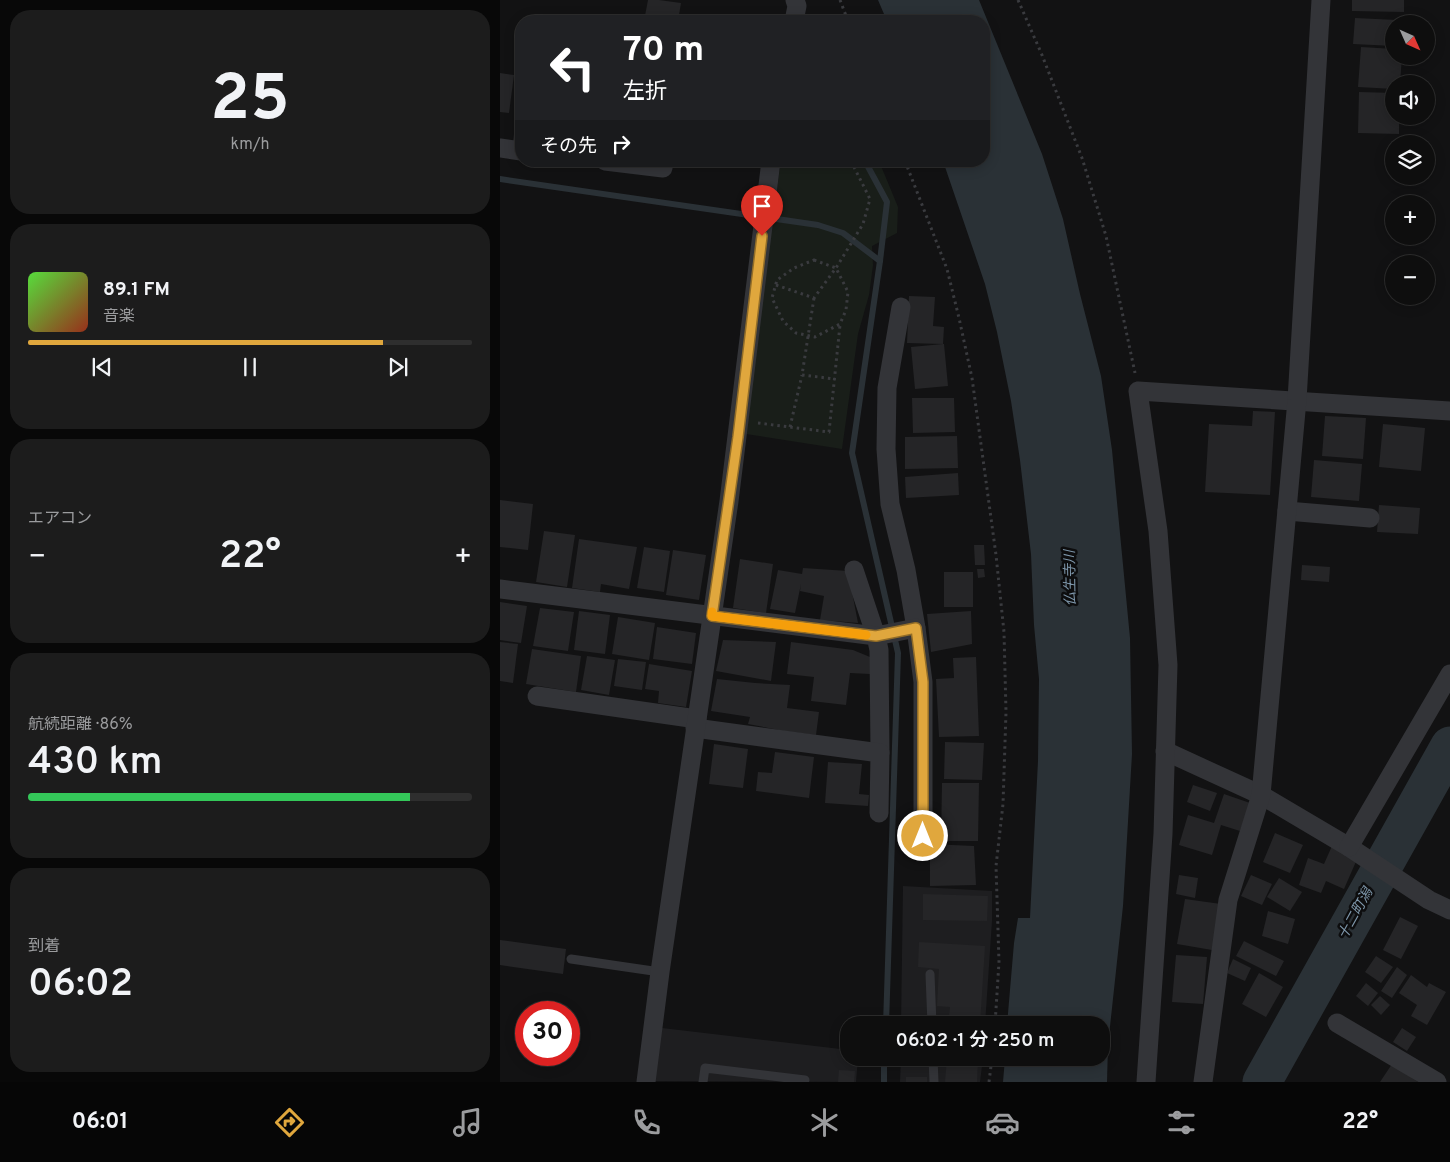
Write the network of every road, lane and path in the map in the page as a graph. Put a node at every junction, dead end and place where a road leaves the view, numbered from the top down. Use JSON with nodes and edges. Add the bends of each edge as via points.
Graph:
{"nodes":[{"id":1,"x":795,"y":0,"type":"edge"},
{"id":2,"x":840,"y":0,"type":"edge"},
{"id":3,"x":1018,"y":0,"type":"edge"},
{"id":4,"x":1321,"y":0,"type":"edge"},
{"id":5,"x":795,"y":15,"type":"edge"},
{"id":6,"x":846,"y":15,"type":"edge"},
{"id":7,"x":500,"y":148,"type":"edge"},
{"id":8,"x":515,"y":150,"type":"edge"},
{"id":9,"x":770,"y":167,"type":"edge"},
{"id":10,"x":854,"y":167,"type":"edge"},
{"id":11,"x":907,"y":167,"type":"edge"},
{"id":12,"x":836,"y":268,"type":"junction"},
{"id":13,"x":776,"y":285,"type":"junction"},
{"id":14,"x":814,"y":298,"type":"junction"},
{"id":15,"x":901,"y":307,"type":"dead end"},
{"id":16,"x":840,"y":324,"type":"junction"},
{"id":17,"x":808,"y":336,"type":"junction"},
{"id":18,"x":802,"y":375,"type":"junction"},
{"id":19,"x":834,"y":379,"type":"junction"},
{"id":20,"x":1138,"y":391,"type":"junction"},
{"id":21,"x":1297,"y":400,"type":"junction"},
{"id":22,"x":1450,"y":410,"type":"edge"},
{"id":23,"x":740,"y":421,"type":"junction"},
{"id":24,"x":790,"y":427,"type":"junction"},
{"id":25,"x":1287,"y":512,"type":"junction"},
{"id":26,"x":1370,"y":518,"type":"dead end"},
{"id":27,"x":854,"y":570,"type":"dead end"},
{"id":28,"x":500,"y":589,"type":"edge"},
{"id":29,"x":712,"y":616,"type":"junction"},
{"id":30,"x":916,"y":628,"type":"junction"},
{"id":31,"x":876,"y":636,"type":"junction"},
{"id":32,"x":1450,"y":674,"type":"edge"},
{"id":33,"x":537,"y":696,"type":"dead end"},
{"id":34,"x":696,"y":724,"type":"junction"},
{"id":35,"x":1165,"y":751,"type":"junction"},
{"id":36,"x":880,"y":753,"type":"junction"},
{"id":37,"x":1261,"y":795,"type":"junction"},
{"id":38,"x":879,"y":813,"type":"dead end"},
{"id":39,"x":923,"y":836,"type":"dead end"},
{"id":40,"x":1349,"y":847,"type":"junction"},
{"id":41,"x":1450,"y":910,"type":"edge"},
{"id":42,"x":571,"y":959,"type":"dead end"},
{"id":43,"x":660,"y":972,"type":"junction"},
{"id":44,"x":930,"y":974,"type":"dead end"},
{"id":45,"x":932,"y":1016,"type":"edge"},
{"id":46,"x":996,"y":1016,"type":"edge"},
{"id":47,"x":1338,"y":1023,"type":"dead end"},
{"id":48,"x":933,"y":1066,"type":"edge"},
{"id":49,"x":991,"y":1066,"type":"edge"},
{"id":50,"x":1450,"y":1072,"type":"edge"},
{"id":51,"x":805,"y":1080,"type":"dead end"},
{"id":52,"x":646,"y":1082,"type":"edge"},
{"id":53,"x":703,"y":1082,"type":"edge"},
{"id":54,"x":934,"y":1082,"type":"edge"},
{"id":55,"x":989,"y":1082,"type":"edge"},
{"id":56,"x":1146,"y":1082,"type":"edge"},
{"id":57,"x":1203,"y":1082,"type":"edge"},
{"id":58,"x":1437,"y":1082,"type":"edge"},
{"id":59,"x":1444,"y":1082,"type":"edge"}],
"edges":[{"from":1,"to":5,"type":"street"},
{"from":2,"to":6,"type":"path"},
{"from":3,"to":20,"type":"path","via":[[1082,158],[1106,236]]},
{"from":4,"to":21,"type":"street"},
{"from":7,"to":8,"type":"street"},
{"from":9,"to":23,"type":"street"},
{"from":10,"to":12,"type":"path","via":[[870,198],[863,224]]},
{"from":11,"to":46,"type":"path","via":[[947,269],[959,318],[972,378],[996,555],[1004,632],[1006,712],[1003,804],[996,866],[999,962]]},
{"from":12,"to":13,"type":"path","via":[[814,260],[794,268],[776,280]]},
{"from":12,"to":14,"type":"path"},
{"from":12,"to":16,"type":"path","via":[[848,292]]},
{"from":13,"to":14,"type":"path"},
{"from":13,"to":17,"type":"path","via":[[772,298],[782,321],[796,333]]},
{"from":14,"to":17,"type":"path"},
{"from":15,"to":30,"type":"street","via":[[887,388],[886,449],[890,504]]},
{"from":16,"to":17,"type":"path","via":[[815,337]]},
{"from":16,"to":19,"type":"path"},
{"from":17,"to":18,"type":"path"},
{"from":18,"to":19,"type":"path"},
{"from":18,"to":24,"type":"path"},
{"from":19,"to":24,"type":"path","via":[[829,432]]},
{"from":20,"to":21,"type":"street"},
{"from":20,"to":35,"type":"street","via":[[1158,531],[1168,665]]},
{"from":21,"to":22,"type":"street"},
{"from":21,"to":25,"type":"street"},
{"from":23,"to":24,"type":"path"},
{"from":23,"to":29,"type":"street"},
{"from":25,"to":26,"type":"street"},
{"from":25,"to":37,"type":"street"},
{"from":27,"to":31,"type":"street"},
{"from":28,"to":29,"type":"street"},
{"from":29,"to":31,"type":"street"},
{"from":29,"to":34,"type":"street"},
{"from":30,"to":31,"type":"street"},
{"from":30,"to":39,"type":"street","via":[[923,682]]},
{"from":31,"to":36,"type":"street","via":[[879,650]]},
{"from":32,"to":40,"type":"street"},
{"from":33,"to":34,"type":"street"},
{"from":34,"to":36,"type":"street"},
{"from":34,"to":43,"type":"street"},
{"from":35,"to":37,"type":"street"},
{"from":35,"to":56,"type":"street","via":[[1163,834]]},
{"from":36,"to":38,"type":"street"},
{"from":37,"to":40,"type":"street"},
{"from":37,"to":57,"type":"street","via":[[1228,900]]},
{"from":40,"to":41,"type":"street","via":[[1428,900]]},
{"from":42,"to":43,"type":"lane"},
{"from":43,"to":52,"type":"street"},
{"from":44,"to":45,"type":"lane"},
{"from":47,"to":58,"type":"street"},
{"from":48,"to":54,"type":"lane"},
{"from":49,"to":55,"type":"path"},
{"from":50,"to":59,"type":"street"},
{"from":51,"to":53,"type":"lane","via":[[705,1068]]}]}
